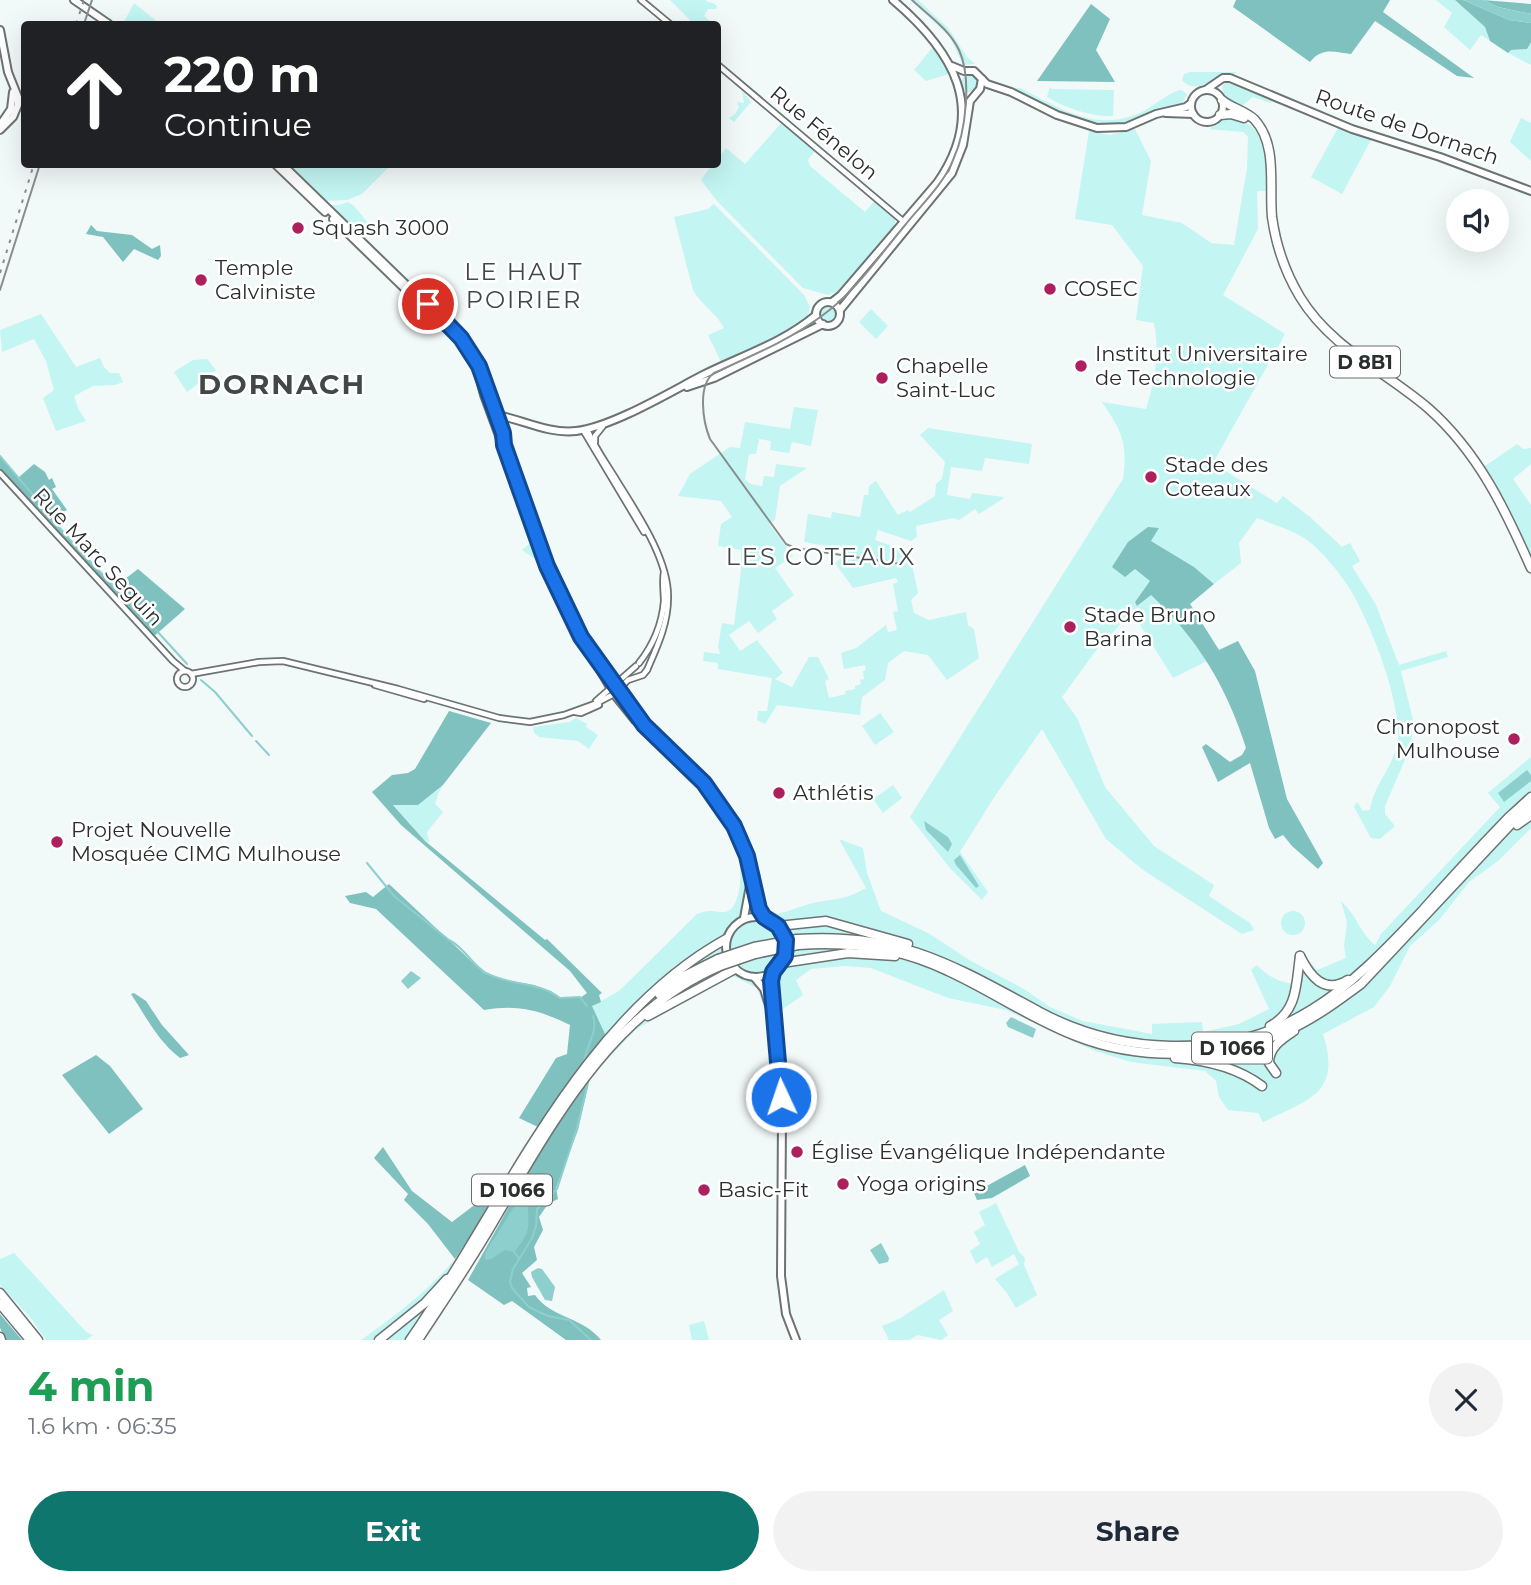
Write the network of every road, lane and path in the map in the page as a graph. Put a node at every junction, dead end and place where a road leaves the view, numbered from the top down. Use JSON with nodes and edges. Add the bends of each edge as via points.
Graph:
{"nodes":[{"id":1,"x":74,"y":0,"type":"edge"},
{"id":2,"x":641,"y":0,"type":"edge"},
{"id":3,"x":893,"y":0,"type":"edge"},
{"id":4,"x":105,"y":21,"type":"edge"},
{"id":5,"x":666,"y":21,"type":"edge"},
{"id":6,"x":0,"y":30,"type":"edge"},
{"id":7,"x":952,"y":66,"type":"junction"},
{"id":8,"x":721,"y":68,"type":"edge"},
{"id":9,"x":964,"y":71,"type":"junction"},
{"id":10,"x":958,"y":79,"type":"junction"},
{"id":11,"x":982,"y":79,"type":"junction"},
{"id":12,"x":1241,"y":83,"type":"junction"},
{"id":13,"x":1002,"y":89,"type":"junction"},
{"id":14,"x":1207,"y":89,"type":"junction"},
{"id":15,"x":961,"y":91,"type":"junction"},
{"id":16,"x":978,"y":91,"type":"junction"},
{"id":17,"x":1220,"y":97,"type":"junction"},
{"id":18,"x":1190,"y":104,"type":"junction"},
{"id":19,"x":1165,"y":112,"type":"junction"},
{"id":20,"x":1193,"y":114,"type":"junction"},
{"id":21,"x":11,"y":115,"type":"junction"},
{"id":22,"x":1220,"y":115,"type":"junction"},
{"id":23,"x":0,"y":125,"type":"edge"},
{"id":24,"x":1259,"y":127,"type":"junction"},
{"id":25,"x":0,"y":130,"type":"edge"},
{"id":26,"x":279,"y":168,"type":"edge"},
{"id":27,"x":286,"y":168,"type":"edge"},
{"id":28,"x":1531,"y":191,"type":"edge"},
{"id":29,"x":904,"y":221,"type":"junction"},
{"id":30,"x":910,"y":227,"type":"junction"},
{"id":31,"x":832,"y":302,"type":"junction"},
{"id":32,"x":840,"y":310,"type":"junction"},
{"id":33,"x":817,"y":315,"type":"junction"},
{"id":34,"x":823,"y":324,"type":"junction"},
{"id":35,"x":463,"y":343,"type":"junction"},
{"id":36,"x":475,"y":360,"type":"junction"},
{"id":37,"x":681,"y":388,"type":"junction"},
{"id":38,"x":497,"y":419,"type":"junction"},
{"id":39,"x":607,"y":422,"type":"junction"},
{"id":40,"x":585,"y":429,"type":"junction"},
{"id":41,"x":597,"y":450,"type":"junction"},
{"id":42,"x":0,"y":473,"type":"edge"},
{"id":43,"x":651,"y":541,"type":"junction"},
{"id":44,"x":1531,"y":568,"type":"edge"},
{"id":45,"x":666,"y":599,"type":"junction"},
{"id":46,"x":581,"y":637,"type":"junction"},
{"id":47,"x":173,"y":662,"type":"junction"},
{"id":48,"x":638,"y":664,"type":"junction"},
{"id":49,"x":647,"y":670,"type":"junction"},
{"id":50,"x":629,"y":672,"type":"junction"},
{"id":51,"x":190,"y":675,"type":"junction"},
{"id":52,"x":608,"y":676,"type":"junction"},
{"id":53,"x":638,"y":676,"type":"junction"},
{"id":54,"x":177,"y":678,"type":"junction"},
{"id":55,"x":615,"y":690,"type":"junction"},
{"id":56,"x":574,"y":712,"type":"junction"},
{"id":57,"x":1530,"y":800,"type":"edge"},
{"id":58,"x":1531,"y":815,"type":"edge"},
{"id":59,"x":1487,"y":849,"type":"junction"},
{"id":60,"x":751,"y":875,"type":"junction"},
{"id":61,"x":764,"y":917,"type":"junction"},
{"id":62,"x":744,"y":918,"type":"junction"},
{"id":63,"x":778,"y":926,"type":"junction"},
{"id":64,"x":726,"y":939,"type":"junction"},
{"id":65,"x":797,"y":942,"type":"junction"},
{"id":66,"x":919,"y":951,"type":"junction"},
{"id":67,"x":1383,"y":952,"type":"junction"},
{"id":68,"x":782,"y":962,"type":"junction"},
{"id":69,"x":735,"y":969,"type":"junction"},
{"id":70,"x":948,"y":970,"type":"junction"},
{"id":71,"x":773,"y":972,"type":"junction"},
{"id":72,"x":754,"y":977,"type":"junction"},
{"id":73,"x":1307,"y":1021,"type":"junction"},
{"id":74,"x":626,"y":1027,"type":"junction"},
{"id":75,"x":1077,"y":1033,"type":"junction"},
{"id":76,"x":1097,"y":1039,"type":"junction"},
{"id":77,"x":777,"y":1044,"type":"junction"},
{"id":78,"x":1189,"y":1046,"type":"junction"},
{"id":79,"x":1152,"y":1053,"type":"junction"},
{"id":80,"x":1276,"y":1073,"type":"dead end"},
{"id":81,"x":1262,"y":1086,"type":"dead end"},
{"id":82,"x":781,"y":1097,"type":"junction"},
{"id":83,"x":782,"y":1117,"type":"junction"},
{"id":84,"x":460,"y":1263,"type":"junction"},
{"id":85,"x":0,"y":1293,"type":"edge"},
{"id":86,"x":0,"y":1304,"type":"edge"},
{"id":87,"x":30,"y":1340,"type":"edge"},
{"id":88,"x":38,"y":1340,"type":"edge"},
{"id":89,"x":379,"y":1340,"type":"edge"},
{"id":90,"x":410,"y":1340,"type":"edge"},
{"id":91,"x":418,"y":1340,"type":"edge"},
{"id":92,"x":796,"y":1340,"type":"edge"}],
"edges":[{"from":1,"to":4,"type":"main road"},
{"from":2,"to":5,"type":"street"},
{"from":3,"to":7,"type":"main road","via":[[930,35]]},
{"from":6,"to":21,"type":"main road","via":[[13,90]]},
{"from":7,"to":9,"type":"main road"},
{"from":7,"to":10,"type":"main road"},
{"from":8,"to":29,"type":"street","name":"Rue Fénelon"},
{"from":9,"to":10,"type":"main road"},
{"from":9,"to":11,"type":"main road","via":[[974,71]]},
{"from":10,"to":15,"type":"main road"},
{"from":11,"to":13,"type":"main road"},
{"from":11,"to":16,"type":"main road"},
{"from":12,"to":14,"type":"main road","via":[[1226,77]]},
{"from":12,"to":17,"type":"main road","via":[[1224,82]]},
{"from":12,"to":28,"type":"main road","name":"Route de Dornach","via":[[1352,129]]},
{"from":13,"to":16,"type":"main road"},
{"from":13,"to":19,"type":"main road","via":[[1091,127],[1132,125]]},
{"from":14,"to":17,"type":"main road"},
{"from":14,"to":18,"type":"main road","via":[[1197,93]]},
{"from":15,"to":16,"type":"main road"},
{"from":15,"to":29,"type":"main road","via":[[960,131],[950,162]]},
{"from":16,"to":30,"type":"main road","via":[[970,100],[955,167]]},
{"from":17,"to":22,"type":"main road"},
{"from":17,"to":24,"type":"highway"},
{"from":18,"to":19,"type":"main road"},
{"from":18,"to":20,"type":"main road"},
{"from":19,"to":20,"type":"main road"},
{"from":20,"to":22,"type":"main road","via":[[1205,122]]},
{"from":21,"to":23,"type":"main road"},
{"from":21,"to":25,"type":"main road"},
{"from":22,"to":24,"type":"highway","via":[[1238,115]]},
{"from":24,"to":44,"type":"highway","number":"D 8B1","via":[[1268,149],[1278,247],[1299,296],[1339,343],[1415,397],[1466,448],[1499,498]]},
{"from":26,"to":35,"type":"main road"},
{"from":27,"to":35,"type":"main road"},
{"from":29,"to":30,"type":"street","name":"Rue Fénelon"},
{"from":29,"to":31,"type":"main road"},
{"from":30,"to":32,"type":"main road"},
{"from":31,"to":32,"type":"main road"},
{"from":31,"to":33,"type":"main road","via":[[820,305]]},
{"from":32,"to":34,"type":"main road","via":[[838,322]]},
{"from":33,"to":34,"type":"main road"},
{"from":33,"to":37,"type":"main road","via":[[782,338]]},
{"from":34,"to":37,"type":"main road","via":[[713,378]]},
{"from":35,"to":36,"type":"main road"},
{"from":36,"to":38,"type":"main road"},
{"from":36,"to":38,"type":"main road"},
{"from":37,"to":39,"type":"main road"},
{"from":38,"to":40,"type":"main road","via":[[559,431]]},
{"from":38,"to":46,"type":"main road","via":[[547,566]]},
{"from":39,"to":40,"type":"main road"},
{"from":39,"to":41,"type":"street","via":[[595,436]]},
{"from":40,"to":41,"type":"street"},
{"from":40,"to":43,"type":"street"},
{"from":41,"to":43,"type":"street"},
{"from":42,"to":47,"type":"street","name":"Rue Marc Seguin"},
{"from":43,"to":45,"type":"street","via":[[664,572]]},
{"from":45,"to":48,"type":"street","via":[[652,647]]},
{"from":45,"to":49,"type":"street","via":[[662,635]]},
{"from":46,"to":52,"type":"main road"},
{"from":46,"to":55,"type":"main road"},
{"from":47,"to":51,"type":"street","name":"Rue Marc Seguin"},
{"from":47,"to":54,"type":"street","name":"Rue Marc Seguin"},
{"from":48,"to":49,"type":"street"},
{"from":48,"to":50,"type":"street"},
{"from":48,"to":53,"type":"street"},
{"from":49,"to":53,"type":"street"},
{"from":50,"to":52,"type":"street"},
{"from":50,"to":55,"type":"street"},
{"from":51,"to":54,"type":"street","via":[[179,673]]},
{"from":51,"to":54,"type":"street","via":[[190,685],[184,687]]},
{"from":51,"to":56,"type":"street","via":[[283,662],[516,721]]},
{"from":52,"to":55,"type":"main road"},
{"from":53,"to":55,"type":"street"},
{"from":55,"to":56,"type":"street"},
{"from":55,"to":56,"type":"street","via":[[611,697],[581,713]]},
{"from":55,"to":60,"type":"main road","via":[[719,803],[734,826]]},
{"from":57,"to":59,"type":"highway","number":"D 1066"},
{"from":57,"to":67,"type":"highway","number":"D 1066"},
{"from":58,"to":59,"type":"highway"},
{"from":59,"to":73,"type":"highway","number":"D 1066","via":[[1361,984]]},
{"from":60,"to":61,"type":"main road"},
{"from":60,"to":62,"type":"main road"},
{"from":61,"to":62,"type":"main road"},
{"from":61,"to":63,"type":"main road"},
{"from":62,"to":64,"type":"main road"},
{"from":63,"to":66,"type":"highway","via":[[826,921],[890,937]]},
{"from":63,"to":68,"type":"main road","via":[[786,940]]},
{"from":64,"to":69,"type":"main road","via":[[726,955]]},
{"from":64,"to":74,"type":"highway","via":[[678,970],[652,993]]},
{"from":65,"to":66,"type":"highway","number":"D 1066","via":[[838,937]]},
{"from":65,"to":70,"type":"highway","number":"D 1066","via":[[873,948]]},
{"from":65,"to":74,"type":"highway","number":"D 1066","bridge":true,"via":[[754,947],[701,967],[667,987]]},
{"from":66,"to":75,"type":"highway","number":"D 1066"},
{"from":67,"to":78,"type":"highway","number":"D 1066","via":[[1333,997],[1286,1024],[1235,1041]]},
{"from":67,"to":78,"type":"highway","via":[[1351,978],[1334,985],[1317,981],[1300,956],[1294,999],[1284,1017],[1247,1034]]},
{"from":68,"to":70,"type":"highway","via":[[867,954]]},
{"from":68,"to":71,"type":"main road"},
{"from":69,"to":72,"type":"main road"},
{"from":69,"to":74,"type":"highway"},
{"from":70,"to":75,"type":"highway","number":"D 1066"},
{"from":71,"to":72,"type":"main road"},
{"from":71,"to":77,"type":"main road"},
{"from":72,"to":77,"type":"main road","via":[[764,989]]},
{"from":73,"to":79,"type":"highway","number":"D 1066","via":[[1233,1048]]},
{"from":73,"to":80,"type":"highway","via":[[1271,1052],[1269,1063]]},
{"from":74,"to":84,"type":"highway","number":"D 1066","via":[[589,1063],[560,1101]]},
{"from":74,"to":91,"type":"highway","number":"D 1066","via":[[570,1097]]},
{"from":75,"to":76,"type":"highway","number":"D 1066"},
{"from":76,"to":78,"type":"highway","number":"D 1066"},
{"from":76,"to":79,"type":"highway","number":"D 1066"},
{"from":77,"to":82,"type":"main road"},
{"from":79,"to":81,"type":"highway","via":[[1211,1063]]},
{"from":82,"to":83,"type":"main road","via":[[772,1107]]},
{"from":82,"to":83,"type":"main road","via":[[792,1106]]},
{"from":83,"to":92,"type":"main road","via":[[781,1276],[784,1307]]},
{"from":84,"to":89,"type":"highway","number":"D 1066","via":[[425,1303]]},
{"from":84,"to":90,"type":"highway"},
{"from":85,"to":88,"type":"highway"},
{"from":86,"to":87,"type":"highway"}]}
